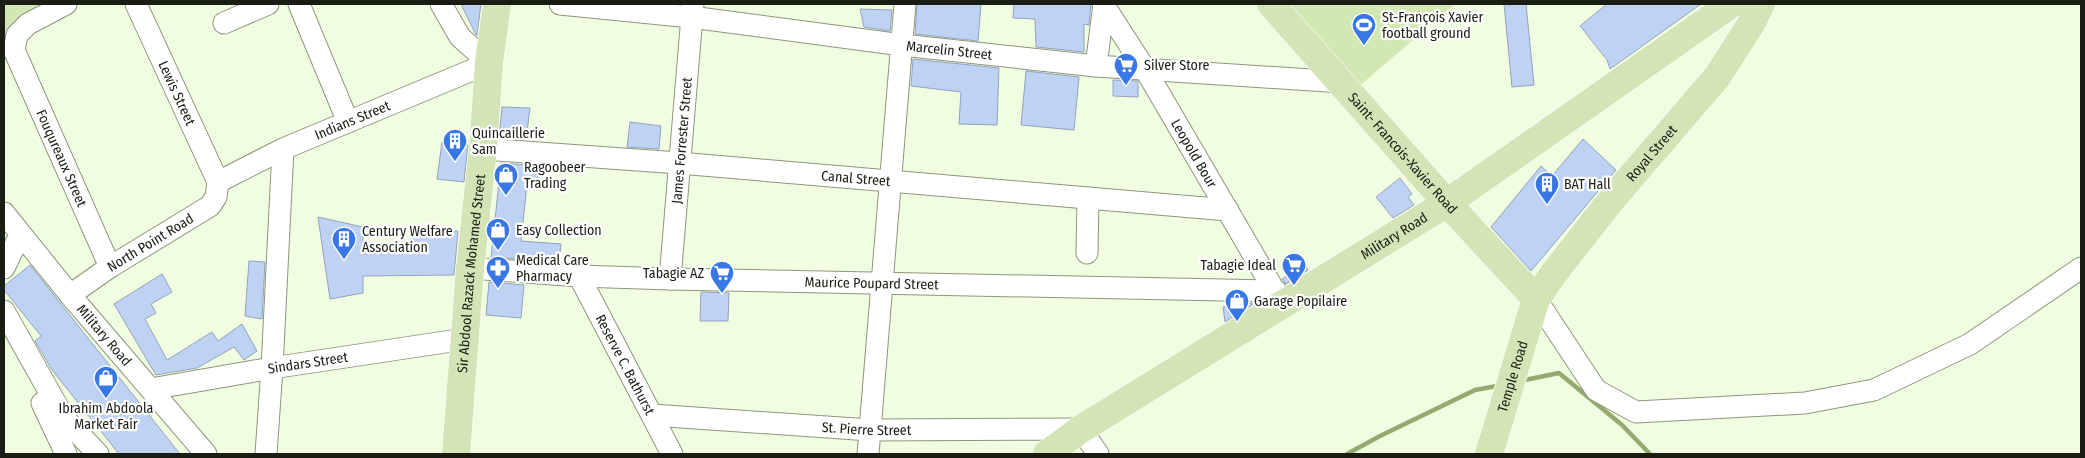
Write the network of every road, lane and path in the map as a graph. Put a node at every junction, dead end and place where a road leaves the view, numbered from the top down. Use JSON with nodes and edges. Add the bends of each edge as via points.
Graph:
{"nodes":[{"id":1,"x":66,"y":4,"type":"edge"},
{"id":2,"x":136,"y":4,"type":"edge"},
{"id":3,"x":268,"y":4,"type":"edge"},
{"id":4,"x":299,"y":4,"type":"edge"},
{"id":5,"x":441,"y":4,"type":"edge"},
{"id":6,"x":497,"y":4,"type":"edge"},
{"id":7,"x":560,"y":4,"type":"edge"},
{"id":8,"x":905,"y":4,"type":"edge"},
{"id":9,"x":1104,"y":4,"type":"edge"},
{"id":10,"x":1271,"y":4,"type":"edge"},
{"id":11,"x":1731,"y":4,"type":"edge"},
{"id":12,"x":1761,"y":4,"type":"edge"},
{"id":13,"x":692,"y":10,"type":"edge"},
{"id":14,"x":224,"y":23,"type":"dead end"},
{"id":15,"x":902,"y":45,"type":"junction"},
{"id":16,"x":489,"y":63,"type":"junction"},
{"id":17,"x":1096,"y":66,"type":"junction"},
{"id":18,"x":1145,"y":69,"type":"junction"},
{"id":19,"x":1342,"y":82,"type":"junction"},
{"id":20,"x":348,"y":122,"type":"junction"},
{"id":21,"x":283,"y":149,"type":"junction"},
{"id":22,"x":483,"y":149,"type":"junction"},
{"id":23,"x":679,"y":163,"type":"junction"},
{"id":24,"x":890,"y":181,"type":"junction"},
{"id":25,"x":218,"y":182,"type":"junction"},
{"id":26,"x":1088,"y":198,"type":"junction"},
{"id":27,"x":1448,"y":203,"type":"junction"},
{"id":28,"x":1228,"y":210,"type":"junction"},
{"id":29,"x":4,"y":213,"type":"edge"},
{"id":30,"x":20,"y":235,"type":"junction"},
{"id":31,"x":1087,"y":253,"type":"dead end"},
{"id":32,"x":110,"y":267,"type":"junction"},
{"id":33,"x":4,"y":268,"type":"edge"},
{"id":34,"x":470,"y":268,"type":"junction"},
{"id":35,"x":2081,"y":268,"type":"edge"},
{"id":36,"x":579,"y":276,"type":"junction"},
{"id":37,"x":670,"y":279,"type":"junction"},
{"id":38,"x":881,"y":283,"type":"junction"},
{"id":39,"x":70,"y":295,"type":"junction"},
{"id":40,"x":1279,"y":297,"type":"junction"},
{"id":41,"x":1536,"y":299,"type":"junction"},
{"id":42,"x":4,"y":311,"type":"edge"},
{"id":43,"x":4,"y":324,"type":"edge"},
{"id":44,"x":466,"y":339,"type":"junction"},
{"id":45,"x":272,"y":368,"type":"junction"},
{"id":46,"x":150,"y":389,"type":"junction"},
{"id":47,"x":652,"y":415,"type":"junction"},
{"id":48,"x":1080,"y":429,"type":"junction"},
{"id":49,"x":870,"y":430,"type":"junction"},
{"id":50,"x":66,"y":454,"type":"edge"},
{"id":51,"x":98,"y":454,"type":"edge"},
{"id":52,"x":206,"y":454,"type":"edge"},
{"id":53,"x":266,"y":454,"type":"edge"},
{"id":54,"x":456,"y":454,"type":"edge"},
{"id":55,"x":672,"y":454,"type":"edge"},
{"id":56,"x":868,"y":454,"type":"edge"},
{"id":57,"x":1047,"y":454,"type":"edge"},
{"id":58,"x":1098,"y":454,"type":"edge"},
{"id":59,"x":1489,"y":454,"type":"edge"}],
"edges":[{"from":1,"to":32,"type":"street","name":"Fouqureaux Street","via":[[28,24],[17,35],[14,50]]},
{"from":2,"to":25,"type":"street","name":"Lewis Street"},
{"from":3,"to":14,"type":"street"},
{"from":4,"to":20,"type":"street"},
{"from":5,"to":16,"type":"street","via":[[460,36]]},
{"from":6,"to":16,"type":"main road","name":"Sir Abdool Razack Mohamed Street"},
{"from":7,"to":13,"type":"street","name":"Marcelin Street"},
{"from":8,"to":15,"type":"street"},
{"from":9,"to":17,"type":"street"},
{"from":9,"to":18,"type":"street","name":"Leopold Bour"},
{"from":10,"to":19,"type":"main road","name":"Saint- Francois-Xavier Road"},
{"from":11,"to":27,"type":"main road","name":"Military Road"},
{"from":12,"to":41,"type":"main road","name":"Royal Street","via":[[1717,77],[1612,199]]},
{"from":13,"to":15,"type":"street","name":"Marcelin Street"},
{"from":13,"to":23,"type":"street","name":"James Forrester Street"},
{"from":15,"to":17,"type":"street","name":"Marcelin Street"},
{"from":15,"to":24,"type":"street"},
{"from":16,"to":20,"type":"street","name":"Indians Street"},
{"from":16,"to":22,"type":"main road","name":"Sir Abdool Razack Mohamed Street"},
{"from":17,"to":18,"type":"street","name":"Marcelin Street"},
{"from":18,"to":19,"type":"street","name":"Marcelin Street"},
{"from":18,"to":28,"type":"street","name":"Leopold Bour"},
{"from":19,"to":27,"type":"main road","name":"Saint- Francois-Xavier Road"},
{"from":20,"to":21,"type":"street","name":"Indians Street"},
{"from":21,"to":25,"type":"street","name":"Indians Street"},
{"from":21,"to":45,"type":"street"},
{"from":22,"to":23,"type":"street","name":"Canal Street"},
{"from":22,"to":34,"type":"main road","name":"Sir Abdool Razack Mohamed Street"},
{"from":23,"to":24,"type":"street","name":"Canal Street"},
{"from":23,"to":37,"type":"street","name":"James Forrester Street"},
{"from":24,"to":26,"type":"street","name":"Canal Street"},
{"from":24,"to":38,"type":"street"},
{"from":25,"to":32,"type":"street","name":"North Point Road","via":[[216,197],[210,206]]},
{"from":26,"to":28,"type":"street","name":"Canal Street"},
{"from":26,"to":31,"type":"street"},
{"from":27,"to":40,"type":"main road","name":"Military Road"},
{"from":27,"to":41,"type":"main road","name":"Saint- Francois-Xavier Road"},
{"from":28,"to":40,"type":"street","name":"Leopold Bour"},
{"from":29,"to":30,"type":"street","name":"Military Road"},
{"from":30,"to":33,"type":"street"},
{"from":30,"to":39,"type":"street","name":"Military Road"},
{"from":32,"to":39,"type":"street","name":"North Point Road"},
{"from":34,"to":36,"type":"street","name":"Maurice Poupard Street"},
{"from":34,"to":44,"type":"main road","name":"Sir Abdool Razack Mohamed Street"},
{"from":35,"to":41,"type":"street","via":[[1970,344],[1874,390],[1796,403],[1636,412],[1596,390]]},
{"from":36,"to":37,"type":"street","name":"Maurice Poupard Street"},
{"from":36,"to":47,"type":"street","name":"Reserve C. Bathurst"},
{"from":37,"to":38,"type":"street","name":"Maurice Poupard Street"},
{"from":38,"to":40,"type":"street","name":"Maurice Poupard Street"},
{"from":38,"to":49,"type":"street"},
{"from":39,"to":46,"type":"street","name":"Military Road"},
{"from":40,"to":48,"type":"main road","name":"Military Road"},
{"from":41,"to":59,"type":"main road","name":"Temple Road"},
{"from":42,"to":51,"type":"street","via":[[64,418]]},
{"from":43,"to":50,"type":"street"},
{"from":44,"to":45,"type":"street","name":"Sindars Street"},
{"from":44,"to":54,"type":"main road","name":"Sir Abdool Razack Mohamed Street"},
{"from":45,"to":46,"type":"street","name":"Sindars Street"},
{"from":45,"to":53,"type":"street"},
{"from":46,"to":52,"type":"street","name":"Military Road"},
{"from":47,"to":49,"type":"street","name":"St. Pierre Street"},
{"from":47,"to":55,"type":"street","name":"Reserve C. Bathurst"},
{"from":48,"to":49,"type":"street","name":"St. Pierre Street"},
{"from":48,"to":57,"type":"main road","name":"Military Road"},
{"from":48,"to":58,"type":"street"},
{"from":49,"to":56,"type":"street"}]}
